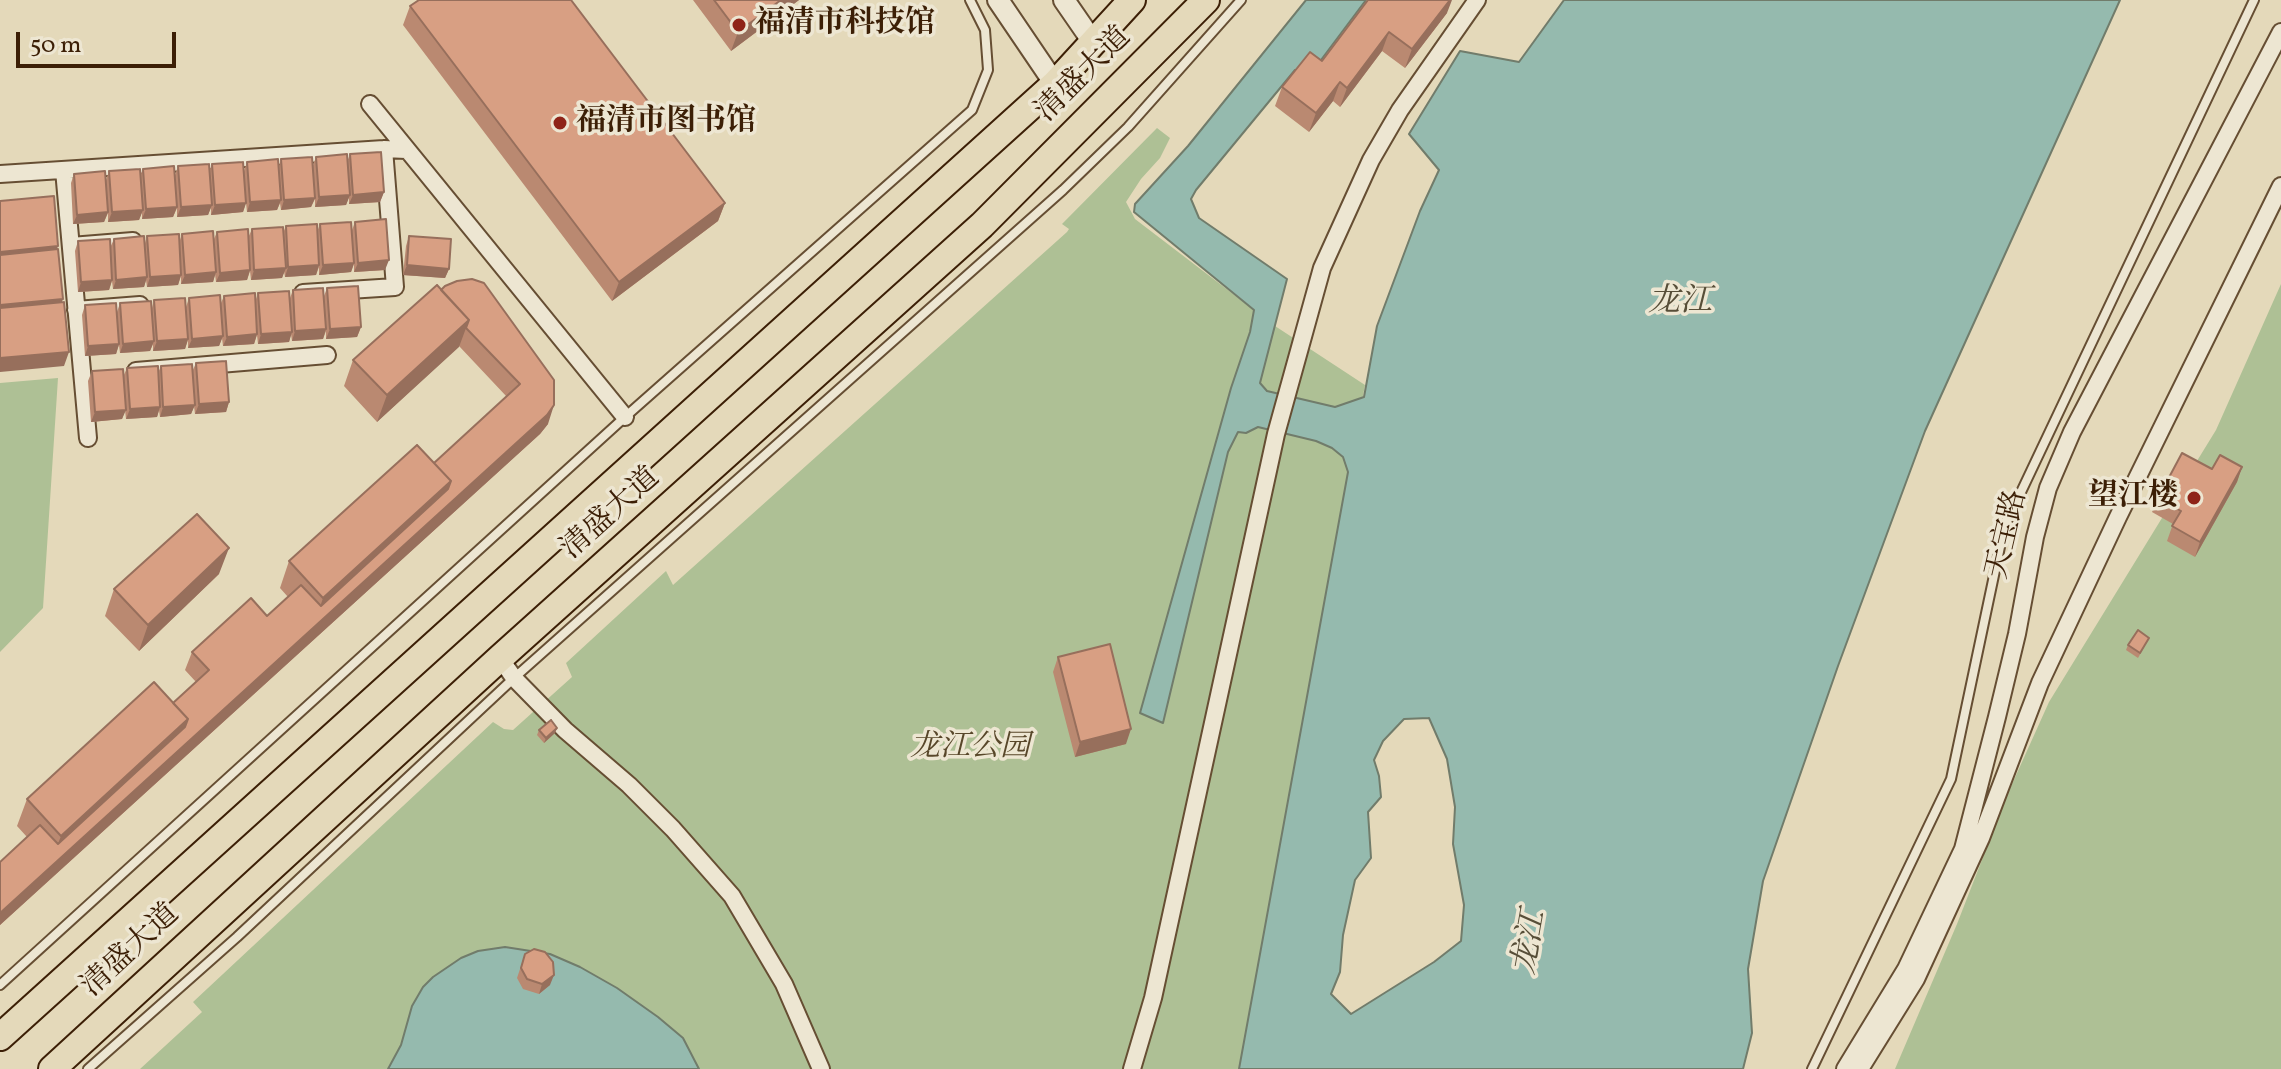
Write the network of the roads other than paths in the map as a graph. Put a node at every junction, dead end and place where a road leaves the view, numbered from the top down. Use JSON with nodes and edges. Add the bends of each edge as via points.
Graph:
{"nodes":[{"id":1,"x":970,"y":0,"type":"edge"},
{"id":2,"x":998,"y":0,"type":"edge"},
{"id":3,"x":1064,"y":0,"type":"edge"},
{"id":4,"x":1132,"y":0,"type":"edge"},
{"id":5,"x":1206,"y":0,"type":"edge"},
{"id":6,"x":1241,"y":0,"type":"edge"},
{"id":7,"x":1477,"y":0,"type":"edge"},
{"id":8,"x":2254,"y":0,"type":"edge"},
{"id":9,"x":2281,"y":32,"type":"edge"},
{"id":10,"x":1093,"y":42,"type":"junction"},
{"id":11,"x":1055,"y":84,"type":"junction"},
{"id":12,"x":370,"y":104,"type":"dead end"},
{"id":13,"x":384,"y":149,"type":"junction"},
{"id":14,"x":406,"y":150,"type":"junction"},
{"id":15,"x":64,"y":170,"type":"junction"},
{"id":16,"x":0,"y":174,"type":"edge"},
{"id":17,"x":2281,"y":186,"type":"edge"},
{"id":18,"x":150,"y":240,"type":"edge"},
{"id":19,"x":71,"y":246,"type":"junction"},
{"id":20,"x":283,"y":295,"type":"edge"},
{"id":21,"x":156,"y":304,"type":"edge"},
{"id":22,"x":76,"y":310,"type":"junction"},
{"id":23,"x":327,"y":355,"type":"dead end"},
{"id":24,"x":98,"y":374,"type":"junction"},
{"id":25,"x":625,"y":417,"type":"junction"},
{"id":26,"x":88,"y":438,"type":"dead end"},
{"id":27,"x":507,"y":668,"type":"junction"},
{"id":28,"x":0,"y":985,"type":"edge"},
{"id":29,"x":0,"y":1037,"type":"edge"},
{"id":30,"x":52,"y":1069,"type":"edge"},
{"id":31,"x":88,"y":1069,"type":"edge"},
{"id":32,"x":821,"y":1069,"type":"edge"},
{"id":33,"x":1132,"y":1069,"type":"edge"},
{"id":34,"x":1812,"y":1069,"type":"edge"},
{"id":35,"x":1845,"y":1069,"type":"edge"},
{"id":36,"x":1860,"y":1069,"type":"edge"}],
"edges":[{"from":1,"to":25,"type":"lane","via":[[985,30],[988,70],[972,110]]},
{"from":2,"to":11,"type":"street"},
{"from":3,"to":10,"type":"street"},
{"from":4,"to":10,"type":"main road","name":"清盛大道"},
{"from":5,"to":27,"type":"main road","name":"清盛大道","via":[[982,225]]},
{"from":6,"to":27,"type":"lane","via":[[1128,127],[1063,190]]},
{"from":7,"to":33,"type":"street","via":[[1371,160],[1322,268],[1276,434],[1153,998]]},
{"from":8,"to":34,"type":"lane","via":[[2004,528],[1951,779]]},
{"from":9,"to":35,"type":"street","name":"天宝路","via":[[2072,432],[2048,488],[1963,849],[1906,969]]},
{"from":10,"to":11,"type":"main road","name":"清盛大道"},
{"from":11,"to":29,"type":"main road","name":"清盛大道"},
{"from":12,"to":14,"type":"street"},
{"from":13,"to":14,"type":"street"},
{"from":13,"to":15,"type":"street"},
{"from":13,"to":20,"type":"street","via":[[382,223],[395,287]]},
{"from":14,"to":25,"type":"street"},
{"from":15,"to":16,"type":"street"},
{"from":15,"to":19,"type":"street"},
{"from":17,"to":36,"type":"street","via":[[2040,683],[1981,838],[1916,979]]},
{"from":18,"to":19,"type":"street"},
{"from":19,"to":22,"type":"street"},
{"from":21,"to":22,"type":"street"},
{"from":22,"to":24,"type":"street"},
{"from":23,"to":24,"type":"street"},
{"from":24,"to":26,"type":"street"},
{"from":25,"to":28,"type":"lane"},
{"from":27,"to":30,"type":"main road","name":"清盛大道"},
{"from":27,"to":31,"type":"lane","via":[[237,937]]},
{"from":27,"to":32,"type":"street","via":[[565,730],[673,829],[732,896],[784,984]]}]}
